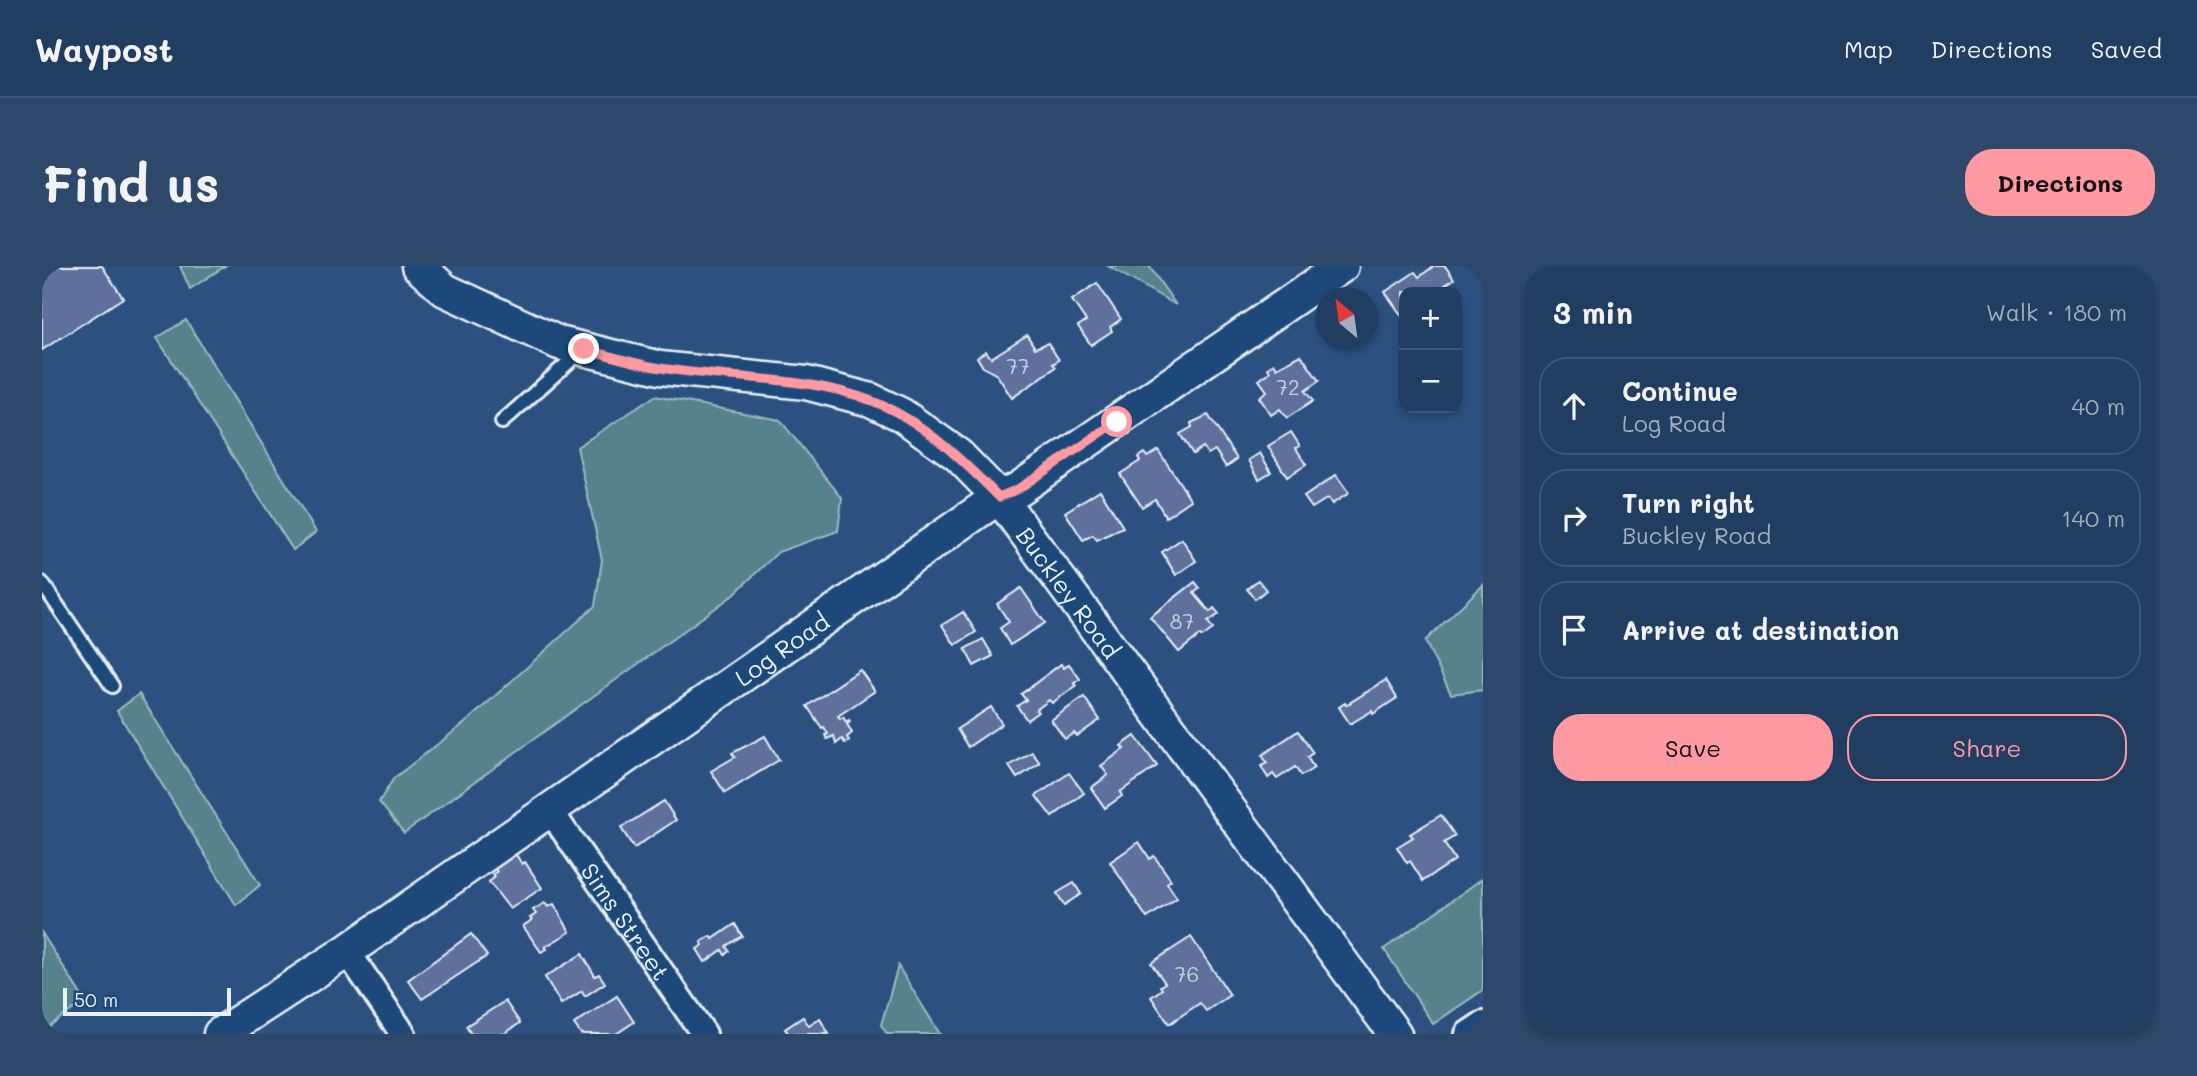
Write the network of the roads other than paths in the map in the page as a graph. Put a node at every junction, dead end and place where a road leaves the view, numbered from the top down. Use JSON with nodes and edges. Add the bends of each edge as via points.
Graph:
{"nodes":[{"id":1,"x":418,"y":266,"type":"edge"},
{"id":2,"x":1342,"y":266,"type":"edge"},
{"id":3,"x":584,"y":349,"type":"junction"},
{"id":4,"x":502,"y":422,"type":"dead end"},
{"id":5,"x":999,"y":497,"type":"junction"},
{"id":6,"x":42,"y":583,"type":"edge"},
{"id":7,"x":112,"y":686,"type":"dead end"},
{"id":8,"x":549,"y":809,"type":"junction"},
{"id":9,"x":347,"y":951,"type":"junction"},
{"id":10,"x":1483,"y":1024,"type":"edge"},
{"id":11,"x":220,"y":1034,"type":"edge"},
{"id":12,"x":403,"y":1034,"type":"edge"},
{"id":13,"x":704,"y":1034,"type":"edge"},
{"id":14,"x":1395,"y":1034,"type":"edge"},
{"id":15,"x":1468,"y":1034,"type":"edge"}],
"edges":[{"from":1,"to":3,"type":"street","name":"Buckley Road","via":[[445,290],[559,343]]},
{"from":2,"to":5,"type":"street","name":"Log Road","via":[[1018,489]]},
{"from":3,"to":4,"type":"lane"},
{"from":3,"to":5,"type":"street","name":"Buckley Road","via":[[660,368],[806,383],[872,400],[902,415],[958,455]]},
{"from":5,"to":8,"type":"street","name":"Log Road"},
{"from":5,"to":14,"type":"street","name":"Buckley Road"},
{"from":6,"to":7,"type":"lane"},
{"from":8,"to":9,"type":"street","name":"Log Road"},
{"from":8,"to":13,"type":"street","name":"Sims Street"},
{"from":9,"to":11,"type":"street","name":"Log Road"},
{"from":9,"to":12,"type":"street"},
{"from":10,"to":15,"type":"street"}]}
